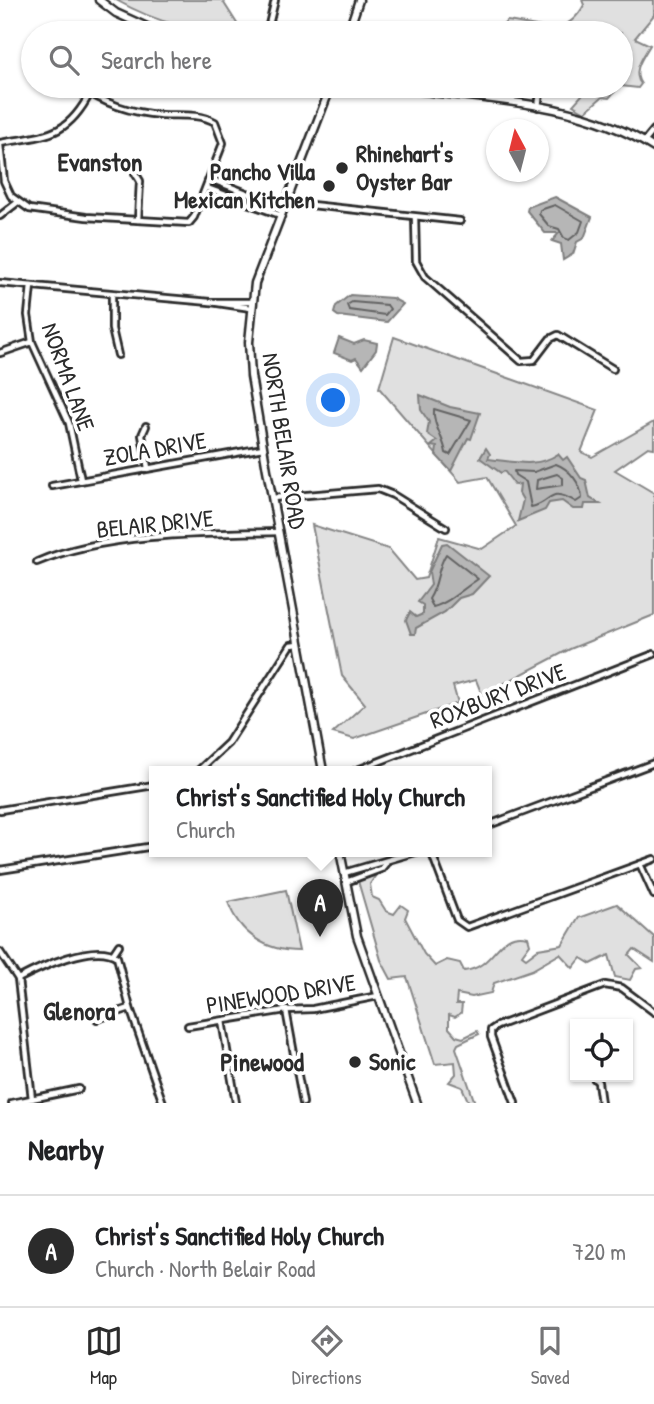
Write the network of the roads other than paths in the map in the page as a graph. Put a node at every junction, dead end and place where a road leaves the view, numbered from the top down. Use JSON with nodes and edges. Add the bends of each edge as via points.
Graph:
{"nodes":[{"id":1,"x":99,"y":0,"type":"edge"},
{"id":2,"x":275,"y":0,"type":"edge"},
{"id":3,"x":359,"y":0,"type":"edge"},
{"id":4,"x":134,"y":21,"type":"edge"},
{"id":5,"x":270,"y":21,"type":"edge"},
{"id":6,"x":352,"y":21,"type":"edge"},
{"id":7,"x":87,"y":98,"type":"edge"},
{"id":8,"x":103,"y":98,"type":"edge"},
{"id":9,"x":326,"y":98,"type":"edge"},
{"id":10,"x":472,"y":98,"type":"edge"},
{"id":11,"x":539,"y":98,"type":"edge"},
{"id":12,"x":538,"y":107,"type":"junction"},
{"id":13,"x":654,"y":130,"type":"edge"},
{"id":14,"x":644,"y":142,"type":"junction"},
{"id":15,"x":0,"y":144,"type":"edge"},
{"id":16,"x":654,"y":148,"type":"edge"},
{"id":17,"x":135,"y":173,"type":"dead end"},
{"id":18,"x":211,"y":179,"type":"junction"},
{"id":19,"x":207,"y":188,"type":"junction"},
{"id":20,"x":286,"y":199,"type":"junction"},
{"id":21,"x":18,"y":202,"type":"junction"},
{"id":22,"x":283,"y":207,"type":"junction"},
{"id":23,"x":280,"y":215,"type":"junction"},
{"id":24,"x":0,"y":216,"type":"edge"},
{"id":25,"x":415,"y":217,"type":"junction"},
{"id":26,"x":138,"y":220,"type":"junction"},
{"id":27,"x":460,"y":221,"type":"dead end"},
{"id":28,"x":0,"y":283,"type":"edge"},
{"id":29,"x":31,"y":286,"type":"junction"},
{"id":30,"x":112,"y":294,"type":"junction"},
{"id":31,"x":251,"y":305,"type":"junction"},
{"id":32,"x":32,"y":342,"type":"junction"},
{"id":33,"x":0,"y":353,"type":"edge"},
{"id":34,"x":118,"y":355,"type":"dead end"},
{"id":35,"x":613,"y":369,"type":"dead end"},
{"id":36,"x":146,"y":426,"type":"dead end"},
{"id":37,"x":264,"y":447,"type":"junction"},
{"id":38,"x":148,"y":468,"type":"junction"},
{"id":39,"x":81,"y":480,"type":"junction"},
{"id":40,"x":52,"y":485,"type":"dead end"},
{"id":41,"x":272,"y":498,"type":"junction"},
{"id":42,"x":446,"y":528,"type":"dead end"},
{"id":43,"x":279,"y":532,"type":"junction"},
{"id":44,"x":37,"y":562,"type":"dead end"},
{"id":45,"x":299,"y":644,"type":"junction"},
{"id":46,"x":654,"y":654,"type":"edge"},
{"id":47,"x":654,"y":763,"type":"edge"},
{"id":48,"x":203,"y":766,"type":"edge"},
{"id":49,"x":322,"y":766,"type":"edge"},
{"id":50,"x":368,"y":766,"type":"edge"},
{"id":51,"x":149,"y":786,"type":"edge"},
{"id":52,"x":0,"y":810,"type":"edge"},
{"id":53,"x":492,"y":824,"type":"edge"},
{"id":54,"x":149,"y":847,"type":"edge"},
{"id":55,"x":341,"y":857,"type":"edge"},
{"id":56,"x":403,"y":857,"type":"edge"},
{"id":57,"x":432,"y":857,"type":"edge"},
{"id":58,"x":654,"y":859,"type":"edge"},
{"id":59,"x":387,"y":863,"type":"junction"},
{"id":60,"x":640,"y":864,"type":"junction"},
{"id":61,"x":366,"y":867,"type":"junction"},
{"id":62,"x":0,"y":870,"type":"edge"},
{"id":63,"x":344,"y":873,"type":"junction"},
{"id":64,"x":368,"y":874,"type":"junction"},
{"id":65,"x":346,"y":882,"type":"junction"},
{"id":66,"x":654,"y":895,"type":"edge"},
{"id":67,"x":120,"y":945,"type":"dead end"},
{"id":68,"x":0,"y":952,"type":"edge"},
{"id":69,"x":113,"y":954,"type":"junction"},
{"id":70,"x":18,"y":979,"type":"junction"},
{"id":71,"x":378,"y":996,"type":"junction"},
{"id":72,"x":654,"y":1000,"type":"edge"},
{"id":73,"x":648,"y":1007,"type":"junction"},
{"id":74,"x":130,"y":1008,"type":"junction"},
{"id":75,"x":286,"y":1010,"type":"junction"},
{"id":76,"x":654,"y":1012,"type":"edge"},
{"id":77,"x":97,"y":1019,"type":"dead end"},
{"id":78,"x":222,"y":1021,"type":"junction"},
{"id":79,"x":188,"y":1026,"type":"dead end"},
{"id":80,"x":598,"y":1082,"type":"edge"},
{"id":81,"x":79,"y":1089,"type":"dead end"},
{"id":82,"x":32,"y":1098,"type":"junction"},
{"id":83,"x":12,"y":1103,"type":"edge"},
{"id":84,"x":163,"y":1103,"type":"edge"},
{"id":85,"x":236,"y":1103,"type":"edge"},
{"id":86,"x":303,"y":1103,"type":"edge"},
{"id":87,"x":417,"y":1103,"type":"edge"},
{"id":88,"x":515,"y":1103,"type":"edge"},
{"id":89,"x":601,"y":1103,"type":"edge"}],
"edges":[{"from":1,"to":4,"type":"main road"},
{"from":2,"to":5,"type":"street"},
{"from":3,"to":6,"type":"main road"},
{"from":7,"to":15,"type":"street","via":[[61,131]]},
{"from":8,"to":18,"type":"street","via":[[139,112],[215,121],[223,143]]},
{"from":9,"to":20,"type":"main road","name":"NORTH BELAIR ROAD"},
{"from":10,"to":12,"type":"main road"},
{"from":11,"to":12,"type":"street"},
{"from":12,"to":14,"type":"main road","via":[[591,119]]},
{"from":13,"to":14,"type":"street"},
{"from":14,"to":16,"type":"main road"},
{"from":15,"to":21,"type":"street","via":[[4,181]]},
{"from":17,"to":26,"type":"street","via":[[140,181]]},
{"from":18,"to":19,"type":"street"},
{"from":18,"to":22,"type":"street"},
{"from":19,"to":23,"type":"street"},
{"from":19,"to":26,"type":"street","via":[[189,223]]},
{"from":20,"to":22,"type":"main road","name":"NORTH BELAIR ROAD"},
{"from":20,"to":25,"type":"street"},
{"from":21,"to":24,"type":"street"},
{"from":21,"to":26,"type":"street","via":[[42,212]]},
{"from":22,"to":23,"type":"main road","name":"NORTH BELAIR ROAD"},
{"from":23,"to":31,"type":"main road","name":"NORTH BELAIR ROAD"},
{"from":25,"to":27,"type":"street"},
{"from":25,"to":35,"type":"street","via":[[416,261],[425,277],[521,361],[534,360],[558,335]]},
{"from":28,"to":29,"type":"street"},
{"from":29,"to":30,"type":"street"},
{"from":29,"to":32,"type":"street","name":"NORMA LANE"},
{"from":30,"to":31,"type":"street","via":[[219,306]]},
{"from":30,"to":34,"type":"street","via":[[111,330]]},
{"from":31,"to":37,"type":"main road","name":"NORTH BELAIR ROAD","via":[[251,376]]},
{"from":32,"to":33,"type":"street"},
{"from":32,"to":39,"type":"street","name":"NORMA LANE","via":[[69,422]]},
{"from":36,"to":38,"type":"street","via":[[142,435]]},
{"from":37,"to":38,"type":"street","name":"ZOLA DRIVE"},
{"from":37,"to":41,"type":"main road","name":"NORTH BELAIR ROAD"},
{"from":38,"to":39,"type":"street","name":"ZOLA DRIVE"},
{"from":39,"to":40,"type":"street","name":"ZOLA DRIVE"},
{"from":41,"to":42,"type":"street","via":[[378,489]]},
{"from":41,"to":43,"type":"main road","name":"NORTH BELAIR ROAD"},
{"from":43,"to":44,"type":"street","name":"BELAIR DRIVE","via":[[160,536]]},
{"from":43,"to":45,"type":"main road","name":"NORTH BELAIR ROAD"},
{"from":45,"to":48,"type":"street","via":[[291,645],[228,743]]},
{"from":45,"to":49,"type":"main road","name":"NORTH BELAIR ROAD"},
{"from":46,"to":50,"type":"street","name":"ROXBURY DRIVE"},
{"from":47,"to":53,"type":"street"},
{"from":51,"to":52,"type":"street"},
{"from":54,"to":62,"type":"street"},
{"from":55,"to":63,"type":"main road"},
{"from":56,"to":59,"type":"street"},
{"from":57,"to":60,"type":"street","via":[[457,920],[467,927]]},
{"from":58,"to":60,"type":"street"},
{"from":59,"to":61,"type":"street"},
{"from":59,"to":64,"type":"street"},
{"from":60,"to":66,"type":"street"},
{"from":61,"to":63,"type":"street"},
{"from":61,"to":64,"type":"street"},
{"from":63,"to":65,"type":"main road"},
{"from":64,"to":65,"type":"street"},
{"from":65,"to":71,"type":"main road","via":[[357,936]]},
{"from":67,"to":69,"type":"street"},
{"from":68,"to":70,"type":"street"},
{"from":69,"to":70,"type":"street","via":[[66,958]]},
{"from":69,"to":74,"type":"street","via":[[120,961]]},
{"from":70,"to":82,"type":"street"},
{"from":71,"to":75,"type":"street","name":"PINEWOOD DRIVE"},
{"from":71,"to":87,"type":"main road"},
{"from":72,"to":73,"type":"street"},
{"from":73,"to":76,"type":"street"},
{"from":73,"to":88,"type":"street","via":[[622,988],[605,985],[491,1030]]},
{"from":74,"to":77,"type":"street"},
{"from":74,"to":84,"type":"street"},
{"from":75,"to":78,"type":"street","name":"PINEWOOD DRIVE"},
{"from":75,"to":86,"type":"street"},
{"from":78,"to":79,"type":"street","name":"PINEWOOD DRIVE"},
{"from":78,"to":85,"type":"street"},
{"from":80,"to":89,"type":"street"},
{"from":81,"to":82,"type":"street"},
{"from":82,"to":83,"type":"street"}]}
